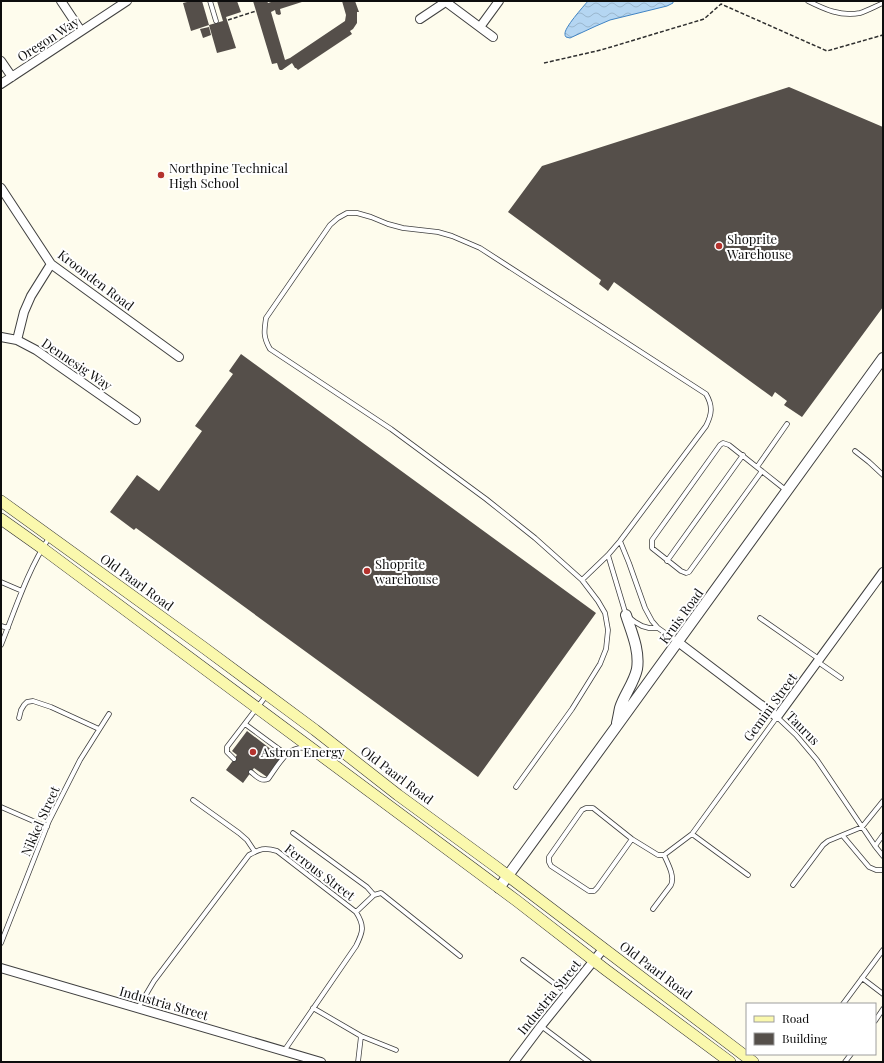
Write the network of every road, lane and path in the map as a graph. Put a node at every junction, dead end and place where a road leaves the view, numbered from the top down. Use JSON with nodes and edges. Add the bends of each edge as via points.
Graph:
{"nodes":[{"id":1,"x":61,"y":1,"type":"edge"},
{"id":2,"x":127,"y":1,"type":"edge"},
{"id":3,"x":210,"y":1,"type":"edge"},
{"id":4,"x":499,"y":1,"type":"edge"},
{"id":5,"x":719,"y":1,"type":"edge"},
{"id":6,"x":808,"y":1,"type":"edge"},
{"id":7,"x":446,"y":2,"type":"edge"},
{"id":8,"x":883,"y":3,"type":"edge"},
{"id":9,"x":721,"y":4,"type":"junction"},
{"id":10,"x":256,"y":11,"type":"dead end"},
{"id":11,"x":420,"y":19,"type":"dead end"},
{"id":12,"x":228,"y":20,"type":"dead end"},
{"id":13,"x":216,"y":21,"type":"dead end"},
{"id":14,"x":480,"y":28,"type":"junction"},
{"id":15,"x":81,"y":31,"type":"junction"},
{"id":16,"x":883,"y":34,"type":"edge"},
{"id":17,"x":493,"y":37,"type":"dead end"},
{"id":18,"x":1,"y":61,"type":"edge"},
{"id":19,"x":544,"y":63,"type":"dead end"},
{"id":20,"x":12,"y":77,"type":"junction"},
{"id":21,"x":1,"y":84,"type":"edge"},
{"id":22,"x":1,"y":188,"type":"edge"},
{"id":23,"x":52,"y":264,"type":"junction"},
{"id":24,"x":1,"y":337,"type":"edge"},
{"id":25,"x":17,"y":340,"type":"junction"},
{"id":26,"x":179,"y":357,"type":"dead end"},
{"id":27,"x":883,"y":358,"type":"edge"},
{"id":28,"x":136,"y":420,"type":"dead end"},
{"id":29,"x":787,"y":424,"type":"dead end"},
{"id":30,"x":855,"y":451,"type":"dead end"},
{"id":31,"x":743,"y":455,"type":"junction"},
{"id":32,"x":757,"y":467,"type":"junction"},
{"id":33,"x":762,"y":471,"type":"junction"},
{"id":34,"x":883,"y":475,"type":"edge"},
{"id":35,"x":787,"y":491,"type":"junction"},
{"id":36,"x":1,"y":501,"type":"edge"},
{"id":37,"x":1,"y":520,"type":"edge"},
{"id":38,"x":50,"y":536,"type":"junction"},
{"id":39,"x":620,"y":541,"type":"junction"},
{"id":40,"x":42,"y":548,"type":"junction"},
{"id":41,"x":608,"y":555,"type":"junction"},
{"id":42,"x":667,"y":561,"type":"junction"},
{"id":43,"x":883,"y":572,"type":"edge"},
{"id":44,"x":582,"y":580,"type":"junction"},
{"id":45,"x":1,"y":582,"type":"edge"},
{"id":46,"x":22,"y":591,"type":"junction"},
{"id":47,"x":626,"y":615,"type":"junction"},
{"id":48,"x":760,"y":618,"type":"dead end"},
{"id":49,"x":1,"y":626,"type":"edge"},
{"id":50,"x":8,"y":628,"type":"junction"},
{"id":51,"x":658,"y":628,"type":"junction"},
{"id":52,"x":678,"y":642,"type":"junction"},
{"id":53,"x":1,"y":645,"type":"edge"},
{"id":54,"x":819,"y":660,"type":"junction"},
{"id":55,"x":841,"y":678,"type":"dead end"},
{"id":56,"x":267,"y":694,"type":"junction"},
{"id":57,"x":257,"y":708,"type":"junction"},
{"id":58,"x":109,"y":714,"type":"dead end"},
{"id":59,"x":777,"y":717,"type":"junction"},
{"id":60,"x":19,"y":718,"type":"dead end"},
{"id":61,"x":245,"y":724,"type":"junction"},
{"id":62,"x":616,"y":727,"type":"junction"},
{"id":63,"x":99,"y":730,"type":"junction"},
{"id":64,"x":313,"y":749,"type":"junction"},
{"id":65,"x":286,"y":755,"type":"junction"},
{"id":66,"x":234,"y":759,"type":"dead end"},
{"id":67,"x":251,"y":772,"type":"dead end"},
{"id":68,"x":516,"y":787,"type":"dead end"},
{"id":69,"x":193,"y":800,"type":"dead end"},
{"id":70,"x":883,"y":801,"type":"edge"},
{"id":71,"x":1,"y":807,"type":"edge"},
{"id":72,"x":47,"y":827,"type":"junction"},
{"id":73,"x":862,"y":827,"type":"junction"},
{"id":74,"x":293,"y":833,"type":"dead end"},
{"id":75,"x":692,"y":834,"type":"junction"},
{"id":76,"x":883,"y":835,"type":"edge"},
{"id":77,"x":842,"y":836,"type":"junction"},
{"id":78,"x":632,"y":839,"type":"junction"},
{"id":79,"x":875,"y":846,"type":"junction"},
{"id":80,"x":255,"y":852,"type":"junction"},
{"id":81,"x":664,"y":855,"type":"junction"},
{"id":82,"x":883,"y":856,"type":"edge"},
{"id":83,"x":883,"y":870,"type":"edge"},
{"id":84,"x":748,"y":875,"type":"dead end"},
{"id":85,"x":508,"y":876,"type":"junction"},
{"id":86,"x":793,"y":885,"type":"dead end"},
{"id":87,"x":499,"y":888,"type":"junction"},
{"id":88,"x":374,"y":895,"type":"junction"},
{"id":89,"x":653,"y":909,"type":"dead end"},
{"id":90,"x":356,"y":912,"type":"junction"},
{"id":91,"x":1,"y":943,"type":"edge"},
{"id":92,"x":604,"y":948,"type":"junction"},
{"id":93,"x":883,"y":950,"type":"edge"},
{"id":94,"x":460,"y":956,"type":"dead end"},
{"id":95,"x":523,"y":960,"type":"dead end"},
{"id":96,"x":594,"y":960,"type":"junction"},
{"id":97,"x":1,"y":968,"type":"edge"},
{"id":98,"x":862,"y":978,"type":"junction"},
{"id":99,"x":567,"y":993,"type":"junction"},
{"id":100,"x":883,"y":994,"type":"edge"},
{"id":101,"x":844,"y":1003,"type":"edge"},
{"id":102,"x":138,"y":1008,"type":"junction"},
{"id":103,"x":313,"y":1008,"type":"junction"},
{"id":104,"x":883,"y":1009,"type":"edge"},
{"id":105,"x":876,"y":1019,"type":"edge"},
{"id":106,"x":541,"y":1026,"type":"junction"},
{"id":107,"x":361,"y":1036,"type":"junction"},
{"id":108,"x":396,"y":1050,"type":"dead end"},
{"id":109,"x":284,"y":1051,"type":"junction"},
{"id":110,"x":309,"y":1060,"type":"edge"},
{"id":111,"x":321,"y":1062,"type":"edge"},
{"id":112,"x":358,"y":1062,"type":"edge"},
{"id":113,"x":514,"y":1062,"type":"edge"},
{"id":114,"x":589,"y":1062,"type":"edge"},
{"id":115,"x":730,"y":1062,"type":"edge"},
{"id":116,"x":753,"y":1062,"type":"edge"}],
"edges":[{"from":1,"to":15,"type":"street"},
{"from":2,"to":15,"type":"street","name":"Oregon Way"},
{"from":3,"to":13,"type":"lane"},
{"from":4,"to":14,"type":"street"},
{"from":5,"to":9,"type":"path"},
{"from":6,"to":8,"type":"lane","via":[[848,14],[860,13]]},
{"from":7,"to":11,"type":"street"},
{"from":7,"to":14,"type":"street"},
{"from":9,"to":16,"type":"path","via":[[827,51]]},
{"from":9,"to":19,"type":"path","via":[[704,19],[601,50]]},
{"from":10,"to":12,"type":"path"},
{"from":14,"to":17,"type":"street"},
{"from":15,"to":20,"type":"street","name":"Oregon Way"},
{"from":18,"to":20,"type":"street"},
{"from":20,"to":21,"type":"street","name":"Oregon Way"},
{"from":22,"to":23,"type":"street","name":"Kroonden Road"},
{"from":23,"to":25,"type":"street","via":[[31,296]]},
{"from":23,"to":26,"type":"street","name":"Kroonden Road"},
{"from":24,"to":25,"type":"street","name":"Dennesig Way"},
{"from":25,"to":28,"type":"street","name":"Dennesig Way","via":[[42,354]]},
{"from":27,"to":35,"type":"street","name":"Kruis Road"},
{"from":29,"to":32,"type":"lane"},
{"from":30,"to":34,"type":"lane"},
{"from":31,"to":32,"type":"lane"},
{"from":31,"to":42,"type":"lane"},
{"from":31,"to":42,"type":"lane","via":[[723,443],[706,464],[652,540],[652,548]]},
{"from":32,"to":33,"type":"lane"},
{"from":33,"to":35,"type":"lane"},
{"from":33,"to":42,"type":"lane","via":[[689,572],[683,572]]},
{"from":35,"to":52,"type":"street","name":"Kruis Road"},
{"from":36,"to":38,"type":"main road","name":"Old Paarl Road"},
{"from":37,"to":40,"type":"main road"},
{"from":38,"to":40,"type":"lane"},
{"from":38,"to":56,"type":"main road","name":"Old Paarl Road"},
{"from":39,"to":41,"type":"lane"},
{"from":39,"to":44,"type":"lane","via":[[706,426],[711,410],[706,394],[480,248],[452,236],[403,228],[357,212],[347,213],[330,225],[266,318],[264,331],[270,349],[391,429],[479,494],[536,538]]},
{"from":39,"to":51,"type":"lane","via":[[645,608]]},
{"from":40,"to":46,"type":"lane"},
{"from":40,"to":57,"type":"main road"},
{"from":41,"to":44,"type":"lane"},
{"from":41,"to":47,"type":"lane"},
{"from":43,"to":54,"type":"street","name":"Gemini Street"},
{"from":44,"to":68,"type":"lane","via":[[605,613],[608,630],[606,649],[600,664],[572,709]]},
{"from":45,"to":46,"type":"lane"},
{"from":46,"to":50,"type":"lane"},
{"from":47,"to":51,"type":"lane","via":[[642,626]]},
{"from":47,"to":62,"type":"street","via":[[636,646],[637,668],[620,708]]},
{"from":48,"to":54,"type":"lane"},
{"from":49,"to":50,"type":"lane"},
{"from":50,"to":53,"type":"lane"},
{"from":51,"to":52,"type":"lane"},
{"from":52,"to":59,"type":"street","name":"Taurus"},
{"from":52,"to":62,"type":"street","name":"Kruis Road"},
{"from":54,"to":55,"type":"lane"},
{"from":54,"to":59,"type":"street","name":"Gemini Street"},
{"from":56,"to":57,"type":"lane"},
{"from":56,"to":85,"type":"main road","name":"Old Paarl Road"},
{"from":57,"to":61,"type":"lane"},
{"from":57,"to":64,"type":"main road"},
{"from":58,"to":63,"type":"lane","name":"Nikkel Street"},
{"from":59,"to":73,"type":"lane","name":"Taurus","via":[[817,760]]},
{"from":59,"to":75,"type":"lane","name":"Gemini Street"},
{"from":60,"to":63,"type":"lane","via":[[24,705],[33,701]]},
{"from":61,"to":65,"type":"lane"},
{"from":61,"to":66,"type":"lane","via":[[227,747],[227,752]]},
{"from":62,"to":85,"type":"street","name":"Kruis Road"},
{"from":63,"to":72,"type":"lane","name":"Nikkel Street","via":[[80,760]]},
{"from":64,"to":65,"type":"lane","via":[[303,747]]},
{"from":64,"to":87,"type":"main road"},
{"from":65,"to":67,"type":"lane","via":[[268,779],[260,778]]},
{"from":69,"to":80,"type":"lane","via":[[239,833]]},
{"from":70,"to":73,"type":"lane"},
{"from":71,"to":72,"type":"lane"},
{"from":72,"to":91,"type":"lane","name":"Nikkel Street"},
{"from":73,"to":77,"type":"lane"},
{"from":73,"to":79,"type":"lane","name":"Taurus"},
{"from":74,"to":88,"type":"lane","via":[[367,887]]},
{"from":75,"to":81,"type":"lane","name":"Gemini Street"},
{"from":75,"to":84,"type":"lane"},
{"from":76,"to":79,"type":"lane"},
{"from":77,"to":83,"type":"lane","via":[[870,867]]},
{"from":77,"to":86,"type":"lane","via":[[823,845]]},
{"from":78,"to":78,"type":"lane","via":[[594,891],[589,891],[551,866],[549,862],[549,857],[586,808],[593,808]]},
{"from":78,"to":81,"type":"lane","via":[[658,855]]},
{"from":79,"to":82,"type":"lane","name":"Taurus"},
{"from":80,"to":90,"type":"lane","name":"Ferrous Street","via":[[268,848],[277,851]]},
{"from":80,"to":102,"type":"lane","via":[[249,855],[158,975]]},
{"from":81,"to":89,"type":"lane","via":[[673,882]]},
{"from":85,"to":87,"type":"street","name":"Kruis Road"},
{"from":85,"to":92,"type":"main road","name":"Old Paarl Road"},
{"from":87,"to":96,"type":"main road"},
{"from":88,"to":90,"type":"lane"},
{"from":88,"to":94,"type":"lane","via":[[381,893]]},
{"from":90,"to":103,"type":"lane","name":"Ferrous Street","via":[[363,927],[361,936]]},
{"from":92,"to":96,"type":"street","name":"Industria Street"},
{"from":92,"to":116,"type":"main road","name":"Old Paarl Road"},
{"from":93,"to":98,"type":"lane"},
{"from":95,"to":99,"type":"lane"},
{"from":96,"to":99,"type":"street","name":"Industria Street"},
{"from":96,"to":115,"type":"main road"},
{"from":97,"to":102,"type":"street","name":"Industria Street"},
{"from":98,"to":100,"type":"lane"},
{"from":98,"to":101,"type":"lane"},
{"from":99,"to":106,"type":"street","name":"Industria Street"},
{"from":102,"to":109,"type":"street","name":"Industria Street"},
{"from":103,"to":107,"type":"lane"},
{"from":103,"to":109,"type":"lane","name":"Ferrous Street"},
{"from":104,"to":105,"type":"lane"},
{"from":106,"to":113,"type":"street","name":"Industria Street"},
{"from":106,"to":114,"type":"lane"},
{"from":107,"to":108,"type":"lane"},
{"from":107,"to":112,"type":"lane"},
{"from":109,"to":110,"type":"street","name":"Industria Street"},
{"from":110,"to":111,"type":"street","name":"Industria Street"}]}
